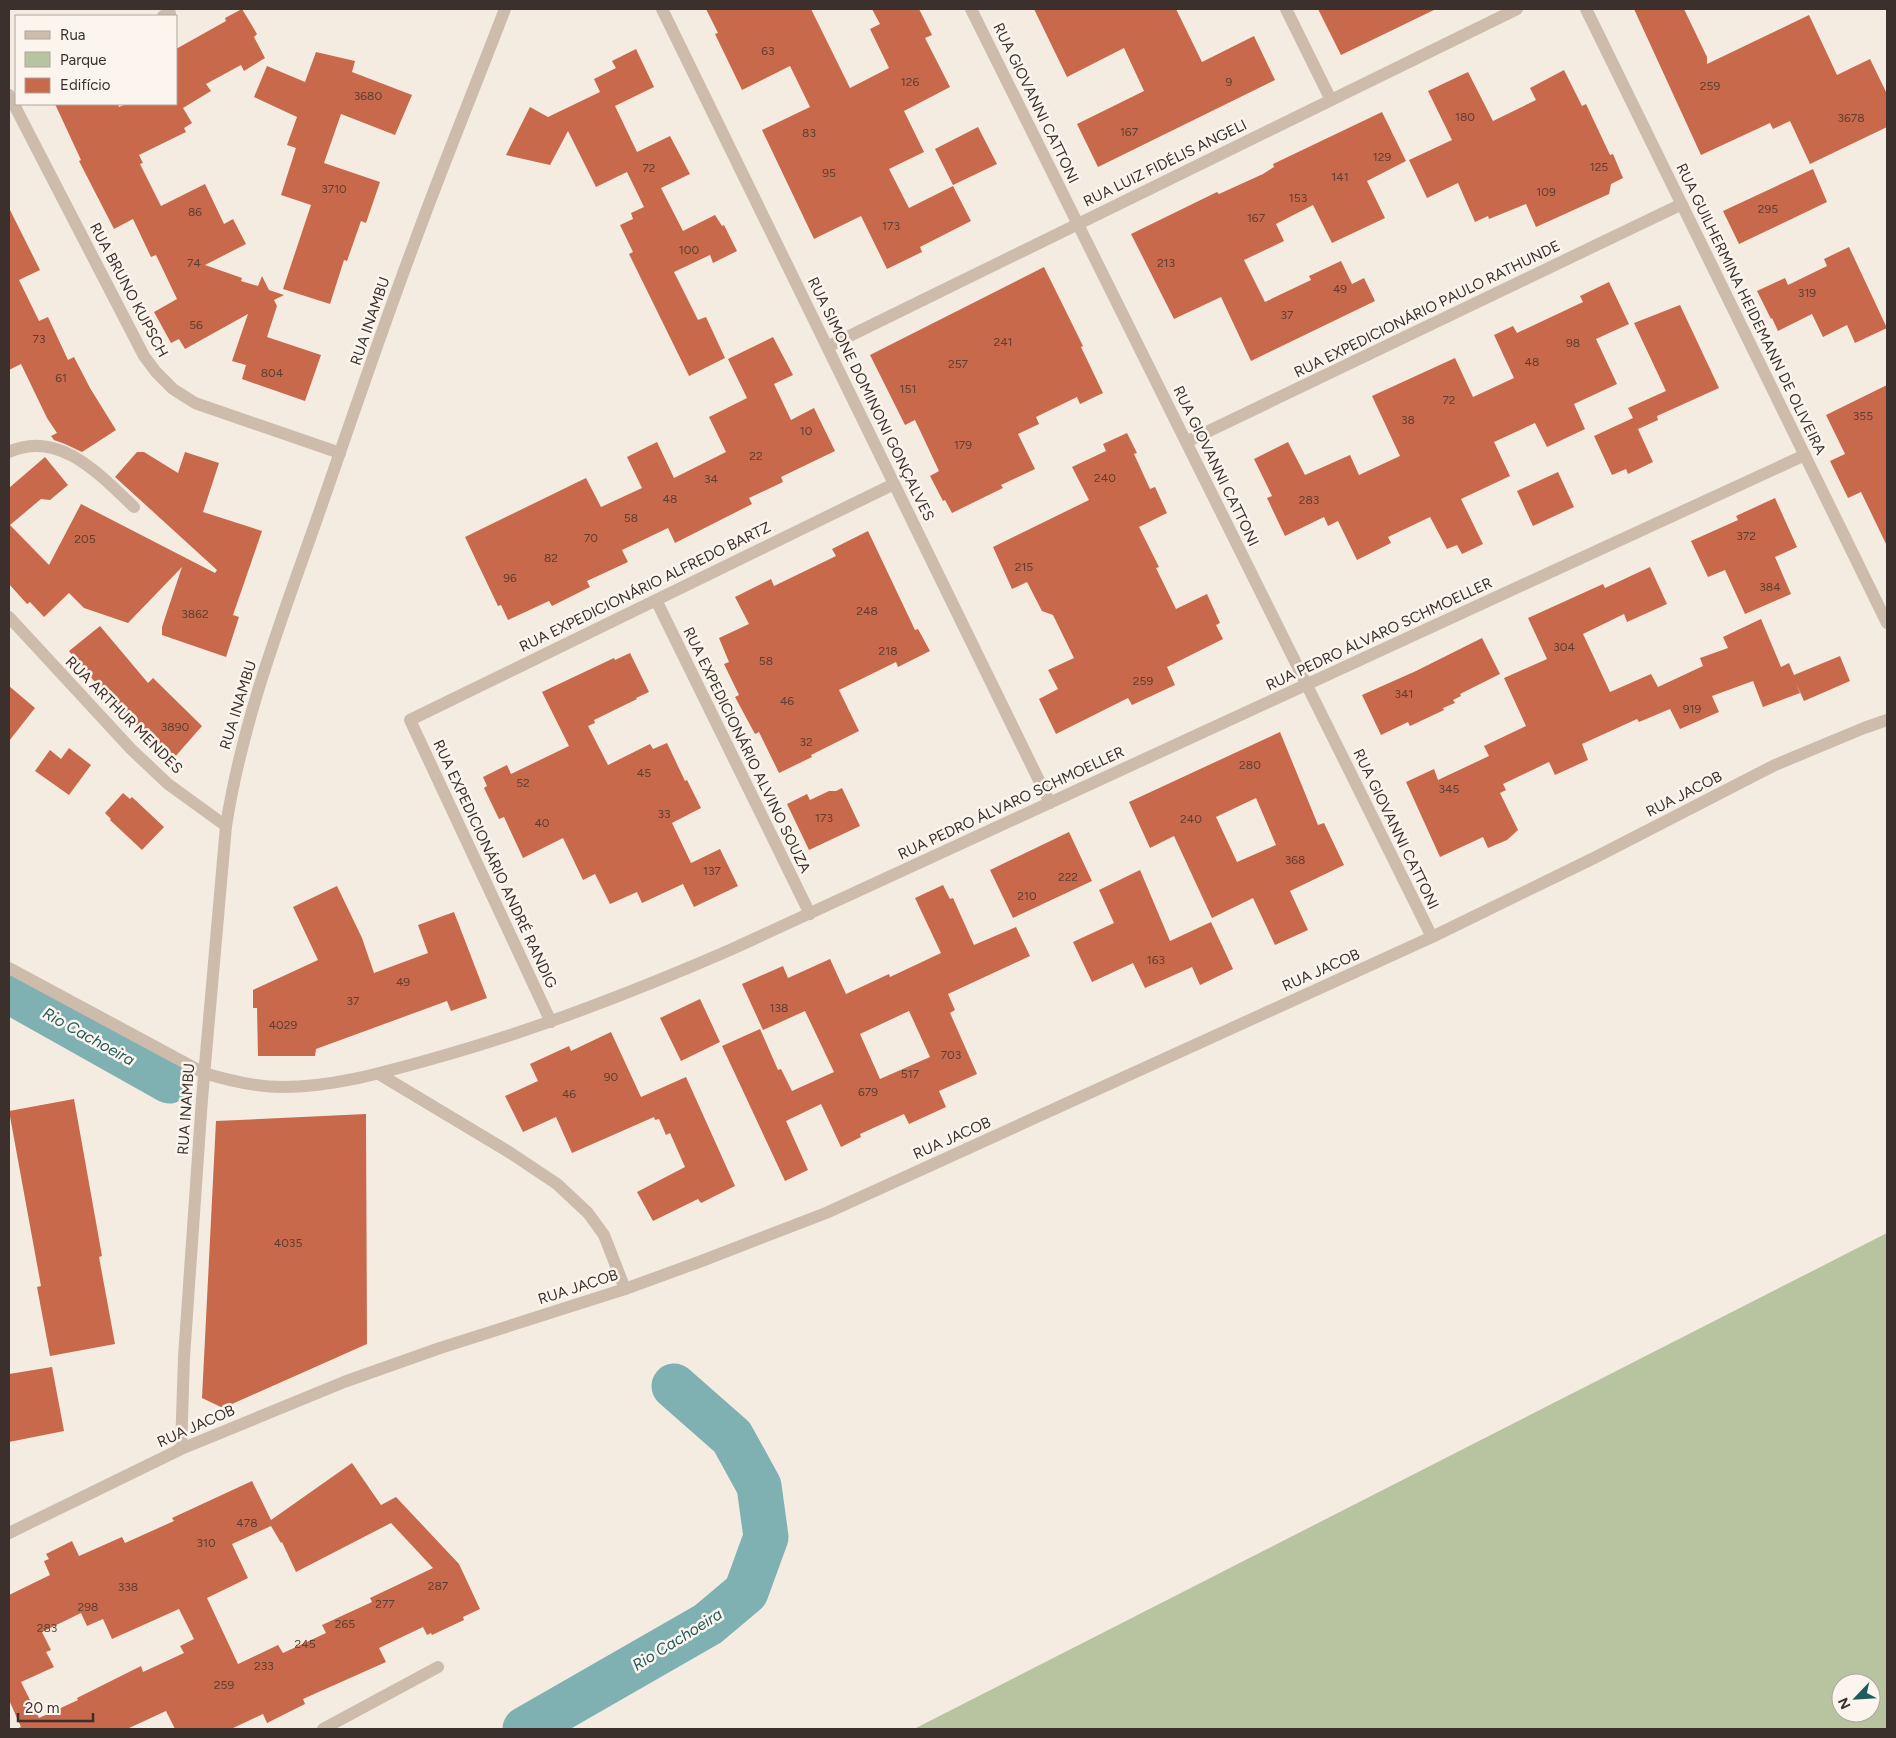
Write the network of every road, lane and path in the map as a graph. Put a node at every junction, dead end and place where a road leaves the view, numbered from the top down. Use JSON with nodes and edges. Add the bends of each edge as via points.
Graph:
{"nodes":[{"id":1,"x":505,"y":9,"type":"edge"},
{"id":2,"x":662,"y":9,"type":"edge"},
{"id":3,"x":971,"y":9,"type":"edge"},
{"id":4,"x":1286,"y":9,"type":"edge"},
{"id":5,"x":1517,"y":9,"type":"edge"},
{"id":6,"x":1586,"y":9,"type":"edge"},
{"id":7,"x":9,"y":95,"type":"edge"},
{"id":8,"x":1331,"y":100,"type":"junction"},
{"id":9,"x":1682,"y":204,"type":"junction"},
{"id":10,"x":1078,"y":224,"type":"junction"},
{"id":11,"x":827,"y":347,"type":"junction"},
{"id":12,"x":1186,"y":442,"type":"junction"},
{"id":13,"x":9,"y":452,"type":"edge"},
{"id":14,"x":340,"y":453,"type":"junction"},
{"id":15,"x":1805,"y":455,"type":"junction"},
{"id":16,"x":894,"y":484,"type":"junction"},
{"id":17,"x":134,"y":507,"type":"dead end"},
{"id":18,"x":656,"y":600,"type":"junction"},
{"id":19,"x":9,"y":617,"type":"edge"},
{"id":20,"x":1887,"y":623,"type":"edge"},
{"id":21,"x":1307,"y":685,"type":"junction"},
{"id":22,"x":410,"y":720,"type":"joint"},
{"id":23,"x":1887,"y":720,"type":"edge"},
{"id":24,"x":1050,"y":803,"type":"junction"},
{"id":25,"x":226,"y":826,"type":"junction"},
{"id":26,"x":810,"y":914,"type":"junction"},
{"id":27,"x":1432,"y":937,"type":"junction"},
{"id":28,"x":9,"y":968,"type":"edge"},
{"id":29,"x":551,"y":1022,"type":"junction"},
{"id":30,"x":204,"y":1073,"type":"junction"},
{"id":31,"x":379,"y":1074,"type":"junction"},
{"id":32,"x":625,"y":1289,"type":"junction"},
{"id":33,"x":181,"y":1449,"type":"junction"},
{"id":34,"x":9,"y":1533,"type":"edge"},
{"id":35,"x":438,"y":1667,"type":"dead end"},
{"id":36,"x":323,"y":1729,"type":"edge"}],
"edges":[{"from":1,"to":14,"type":"street","name":"RUA INAMBU","via":[[414,245]]},
{"from":2,"to":11,"type":"street","name":"RUA SIMONE DOMINONI GONÇALVES"},
{"from":3,"to":10,"type":"street","name":"RUA GIOVANNI CATTONI"},
{"from":4,"to":8,"type":"street"},
{"from":5,"to":8,"type":"street","name":"RUA LUIZ FIDÉLIS ANGELI"},
{"from":6,"to":9,"type":"street","name":"RUA GUILHERMINA HEIDEMANN DE OLIVEIRA"},
{"from":7,"to":14,"type":"street","name":"RUA BRUNO KUPSCH","via":[[144,356],[156,372],[173,389],[195,403]]},
{"from":8,"to":10,"type":"street","name":"RUA LUIZ FIDÉLIS ANGELI"},
{"from":9,"to":12,"type":"street","name":"RUA EXPEDICIONÁRIO PAULO RATHUNDE"},
{"from":9,"to":15,"type":"street","name":"RUA GUILHERMINA HEIDEMANN DE OLIVEIRA"},
{"from":10,"to":11,"type":"street","name":"RUA LUIZ FIDÉLIS ANGELI"},
{"from":10,"to":12,"type":"street","name":"RUA GIOVANNI CATTONI"},
{"from":11,"to":16,"type":"street","name":"RUA SIMONE DOMINONI GONÇALVES"},
{"from":12,"to":21,"type":"street","name":"RUA GIOVANNI CATTONI"},
{"from":13,"to":17,"type":"street","via":[[40,445],[61,449],[98,473]]},
{"from":14,"to":25,"type":"street","name":"RUA INAMBU","via":[[242,743]]},
{"from":15,"to":20,"type":"street","name":"RUA GUILHERMINA HEIDEMANN DE OLIVEIRA"},
{"from":15,"to":21,"type":"street","name":"RUA PEDRO ÁLVARO SCHMOELLER"},
{"from":16,"to":18,"type":"street","name":"RUA EXPEDICIONÁRIO ALFREDO BARTZ"},
{"from":16,"to":24,"type":"street","name":"RUA SIMONE DOMINONI GONÇALVES"},
{"from":18,"to":22,"type":"street","name":"RUA EXPEDICIONÁRIO ALFREDO BARTZ"},
{"from":18,"to":26,"type":"street","name":"RUA EXPEDICIONÁRIO ALVINO SOUZA"},
{"from":19,"to":25,"type":"street","name":"RUA ARTHUR MENDES","via":[[131,749],[168,784]]},
{"from":21,"to":24,"type":"street","name":"RUA PEDRO ÁLVARO SCHMOELLER"},
{"from":21,"to":27,"type":"street","name":"RUA GIOVANNI CATTONI"},
{"from":22,"to":29,"type":"street","name":"RUA EXPEDICIONÁRIO ANDRÉ RANDIG"},
{"from":23,"to":27,"type":"street","name":"RUA JACOB","via":[[1775,765]]},
{"from":24,"to":26,"type":"street","name":"RUA PEDRO ÁLVARO SCHMOELLER"},
{"from":25,"to":30,"type":"street","name":"RUA INAMBU"},
{"from":26,"to":29,"type":"street","name":"RUA PEDRO ÁLVARO SCHMOELLER","via":[[672,975]]},
{"from":27,"to":32,"type":"street","name":"RUA JACOB","via":[[826,1213]]},
{"from":28,"to":30,"type":"street","name":"RUA PEDRO ÁLVARO SCHMOELLER"},
{"from":29,"to":31,"type":"street","name":"RUA PEDRO ÁLVARO SCHMOELLER"},
{"from":30,"to":31,"type":"street","name":"RUA PEDRO ÁLVARO SCHMOELLER","via":[[236,1082],[282,1087],[324,1084]]},
{"from":30,"to":33,"type":"street","name":"RUA INAMBU","via":[[184,1357]]},
{"from":31,"to":32,"type":"street","via":[[557,1184],[588,1213],[604,1235]]},
{"from":32,"to":33,"type":"street","name":"RUA JACOB","via":[[344,1382]]},
{"from":33,"to":34,"type":"street","name":"RUA JACOB"},
{"from":35,"to":36,"type":"street"}]}
